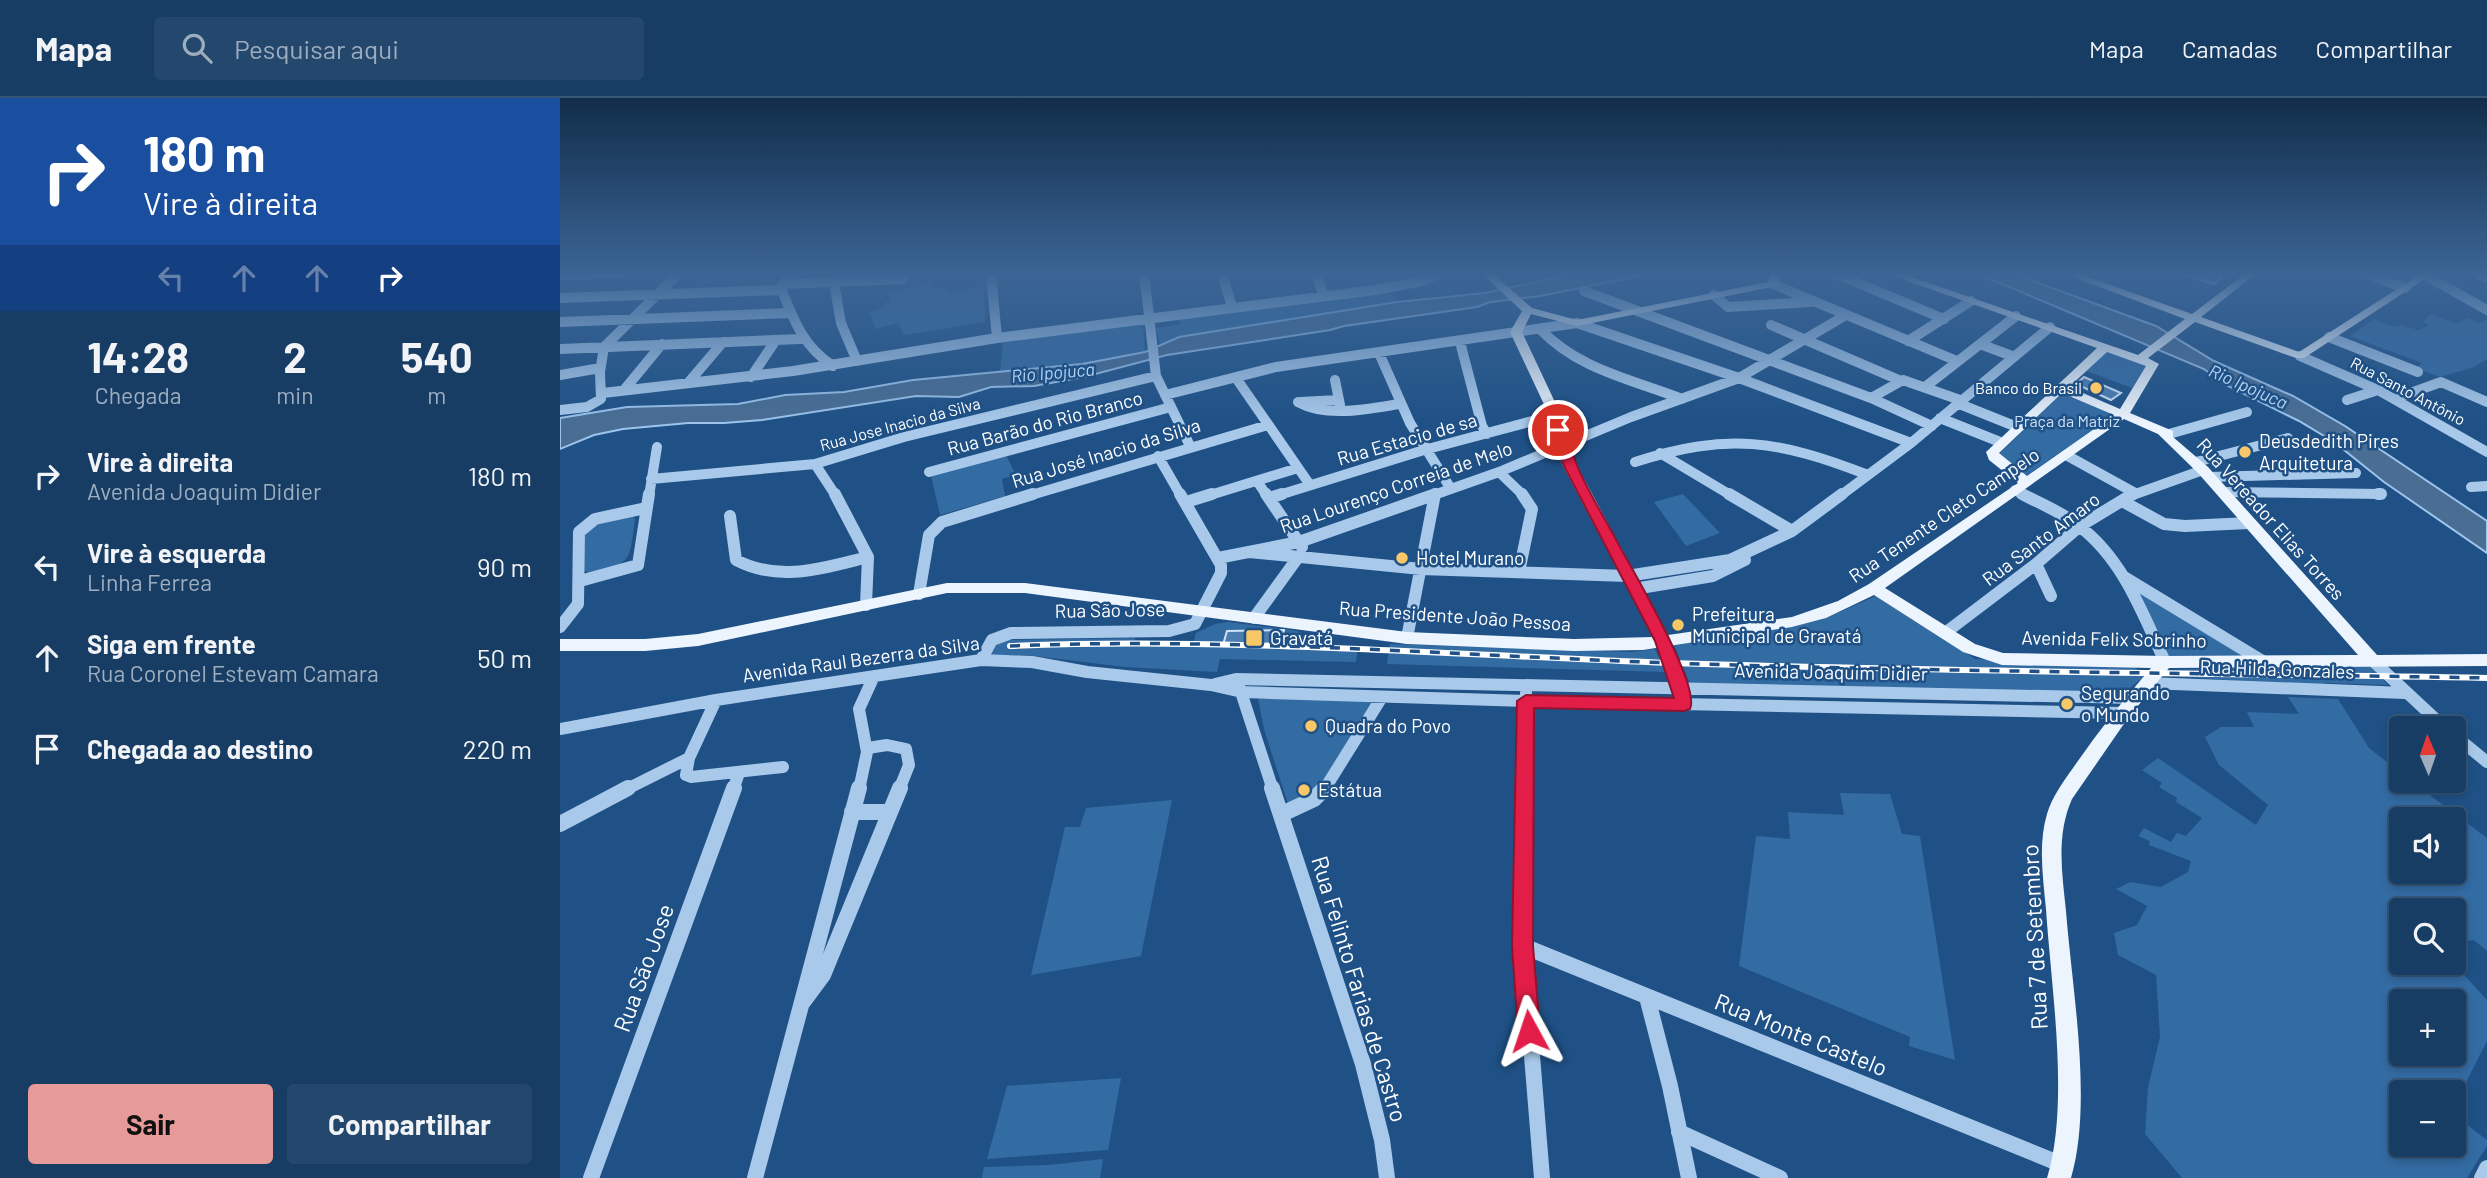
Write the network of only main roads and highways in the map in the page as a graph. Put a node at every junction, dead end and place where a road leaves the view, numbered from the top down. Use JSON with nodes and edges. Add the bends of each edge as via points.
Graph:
{"nodes":[{"id":1,"x":1521,"y":323,"type":"edge"},
{"id":2,"x":2039,"y":323,"type":"edge"},
{"id":3,"x":2185,"y":323,"type":"edge"},
{"id":4,"x":2214,"y":323,"type":"edge"},
{"id":5,"x":2350,"y":323,"type":"edge"},
{"id":6,"x":2105,"y":347,"type":"junction"},
{"id":7,"x":2143,"y":356,"type":"junction"},
{"id":8,"x":2061,"y":388,"type":"junction"},
{"id":9,"x":2123,"y":414,"type":"junction"},
{"id":10,"x":2020,"y":486,"type":"junction"},
{"id":11,"x":1874,"y":587,"type":"junction"},
{"id":12,"x":1663,"y":641,"type":"junction"},
{"id":13,"x":560,"y":645,"type":"edge"},
{"id":14,"x":2372,"y":660,"type":"junction"},
{"id":15,"x":2487,"y":660,"type":"edge"},
{"id":16,"x":2165,"y":662,"type":"junction"},
{"id":17,"x":2061,"y":1172,"type":"edge"}],
"edges":[{"from":1,"to":12,"type":"main road","via":[[1516,332],[1555,415],[1562,446]]},
{"from":2,"to":6,"type":"main road"},
{"from":3,"to":7,"type":"main road"},
{"from":4,"to":5,"type":"main road","name":"Rua Santo Antônio","via":[[2300,356]]},
{"from":6,"to":7,"type":"main road"},
{"from":6,"to":8,"type":"main road"},
{"from":7,"to":9,"type":"main road","name":"Rua Tenente Cleto Campelo","via":[[2153,364]]},
{"from":8,"to":9,"type":"main road","name":"Rua Vereador Elias Torres"},
{"from":8,"to":10,"type":"main road","via":[[1992,455]]},
{"from":9,"to":10,"type":"main road","name":"Rua Tenente Cleto Campelo"},
{"from":9,"to":14,"type":"main road","name":"Rua Vereador Elias Torres","via":[[2169,434],[2164,435],[2203,470]]},
{"from":10,"to":11,"type":"main road","name":"Rua Tenente Cleto Campelo"},
{"from":11,"to":12,"type":"main road","name":"Rua Tenente Cleto Campelo","via":[[1821,614]]},
{"from":11,"to":16,"type":"main road","name":"Avenida Felix Sobrinho","via":[[1977,652],[2002,659]]},
{"from":12,"to":13,"type":"main road","name":"Rua Presidente João Pessoa","via":[[1601,646],[1407,638],[1025,588],[947,588],[698,640]]},
{"from":14,"to":15,"type":"main road","name":"Avenida Felix Sobrinho"},
{"from":14,"to":16,"type":"main road","name":"Avenida Felix Sobrinho"},
{"from":16,"to":17,"type":"main road","name":"Rua 7 de Setembro","via":[[2064,796],[2054,825],[2051,852],[2068,1066]]}]}
